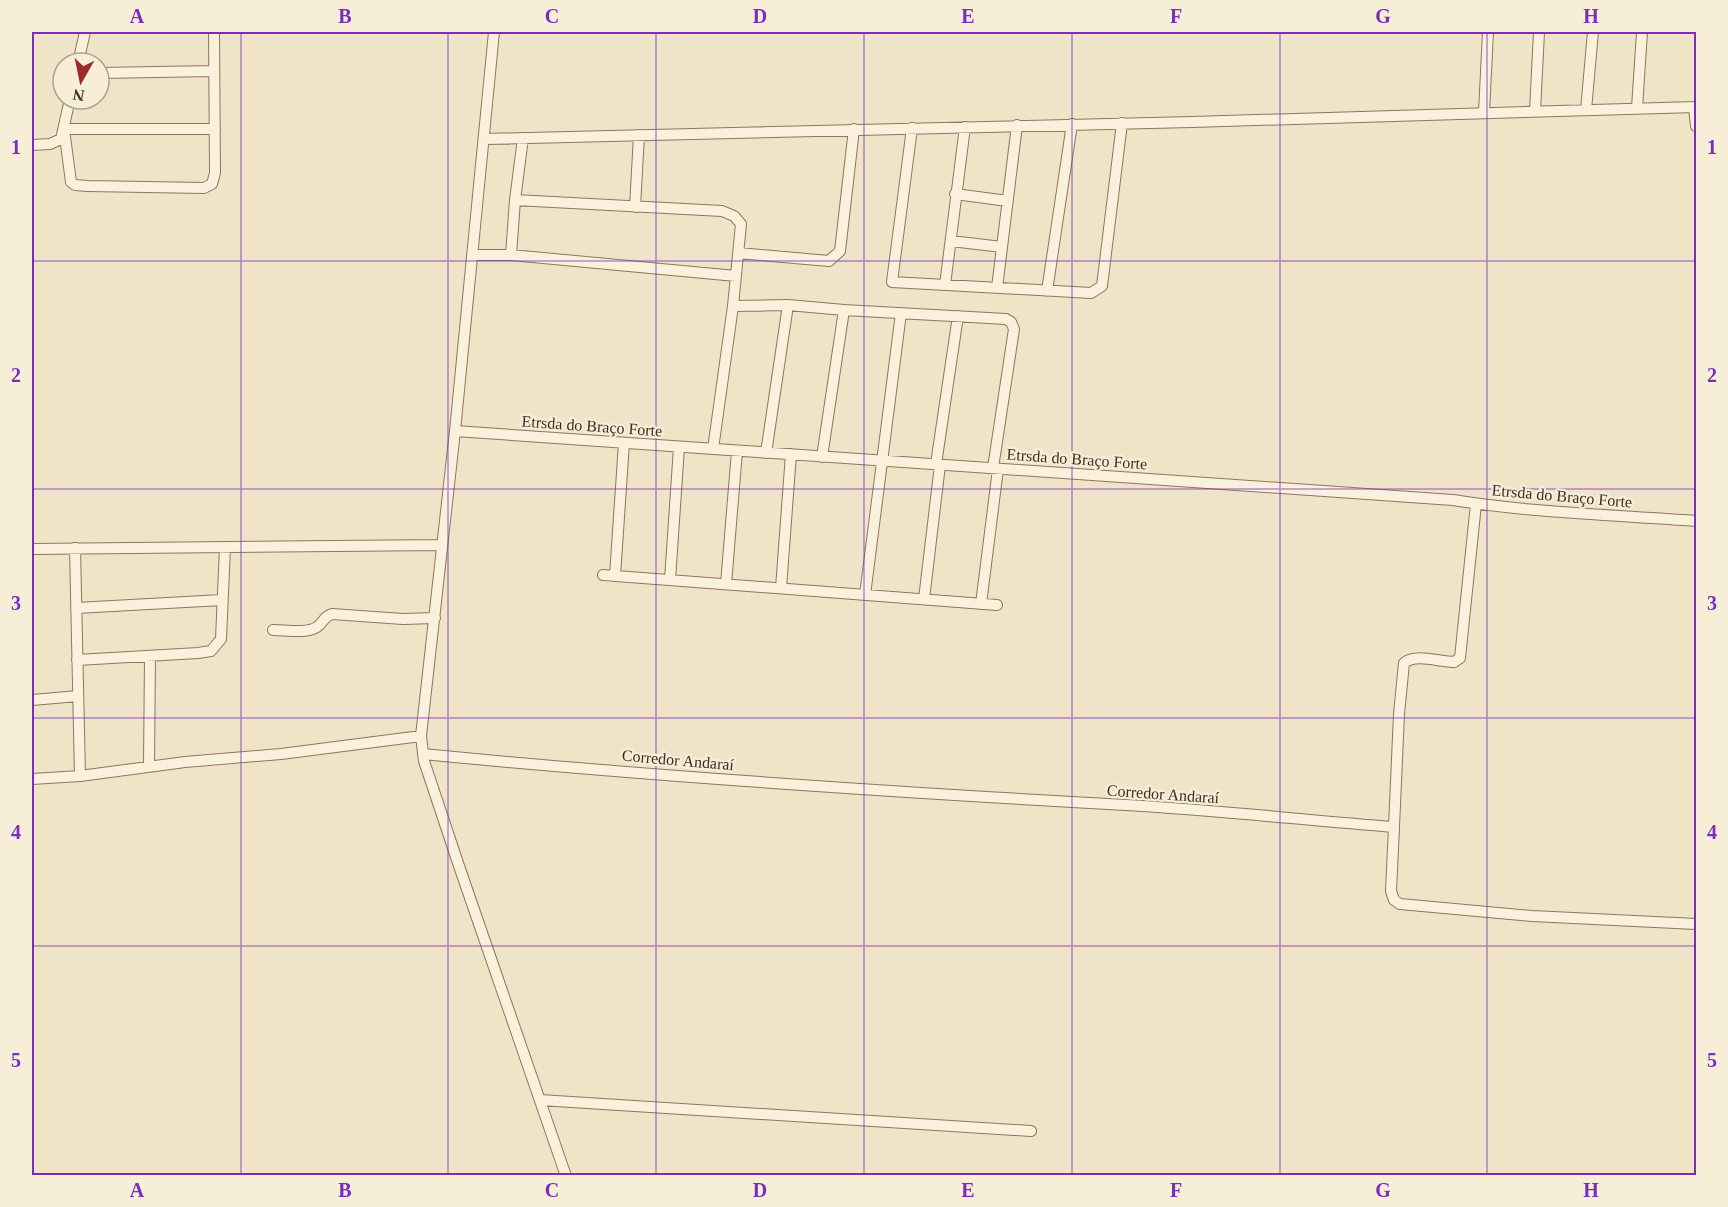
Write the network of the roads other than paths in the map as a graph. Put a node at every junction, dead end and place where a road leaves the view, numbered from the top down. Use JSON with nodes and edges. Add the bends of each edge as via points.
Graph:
{"nodes":[{"id":1,"x":85,"y":32,"type":"edge"},
{"id":2,"x":214,"y":32,"type":"edge"},
{"id":3,"x":494,"y":32,"type":"edge"},
{"id":4,"x":1488,"y":32,"type":"edge"},
{"id":5,"x":1539,"y":32,"type":"edge"},
{"id":6,"x":1593,"y":32,"type":"edge"},
{"id":7,"x":1642,"y":32,"type":"edge"},
{"id":8,"x":81,"y":51,"type":"edge"},
{"id":9,"x":214,"y":71,"type":"junction"},
{"id":10,"x":111,"y":73,"type":"edge"},
{"id":11,"x":1695,"y":107,"type":"edge"},
{"id":12,"x":1637,"y":108,"type":"junction"},
{"id":13,"x":1586,"y":110,"type":"junction"},
{"id":14,"x":68,"y":111,"type":"edge"},
{"id":15,"x":1535,"y":111,"type":"junction"},
{"id":16,"x":1484,"y":112,"type":"junction"},
{"id":17,"x":1122,"y":123,"type":"junction"},
{"id":18,"x":1072,"y":124,"type":"junction"},
{"id":19,"x":1017,"y":125,"type":"junction"},
{"id":20,"x":1696,"y":126,"type":"edge"},
{"id":21,"x":965,"y":127,"type":"junction"},
{"id":22,"x":912,"y":128,"type":"junction"},
{"id":23,"x":64,"y":129,"type":"junction"},
{"id":24,"x":215,"y":129,"type":"junction"},
{"id":25,"x":854,"y":129,"type":"junction"},
{"id":26,"x":639,"y":135,"type":"junction"},
{"id":27,"x":523,"y":138,"type":"junction"},
{"id":28,"x":484,"y":139,"type":"junction"},
{"id":29,"x":32,"y":146,"type":"edge"},
{"id":30,"x":955,"y":194,"type":"junction"},
{"id":31,"x":515,"y":201,"type":"junction"},
{"id":32,"x":1008,"y":201,"type":"junction"},
{"id":33,"x":635,"y":207,"type":"junction"},
{"id":34,"x":951,"y":241,"type":"junction"},
{"id":35,"x":1002,"y":247,"type":"junction"},
{"id":36,"x":738,"y":253,"type":"junction"},
{"id":37,"x":473,"y":255,"type":"junction"},
{"id":38,"x":511,"y":255,"type":"junction"},
{"id":39,"x":736,"y":276,"type":"junction"},
{"id":40,"x":945,"y":285,"type":"junction"},
{"id":41,"x":997,"y":288,"type":"junction"},
{"id":42,"x":1047,"y":291,"type":"junction"},
{"id":43,"x":788,"y":305,"type":"junction"},
{"id":44,"x":733,"y":306,"type":"junction"},
{"id":45,"x":844,"y":310,"type":"junction"},
{"id":46,"x":901,"y":313,"type":"junction"},
{"id":47,"x":958,"y":316,"type":"junction"},
{"id":48,"x":455,"y":431,"type":"junction"},
{"id":49,"x":624,"y":443,"type":"junction"},
{"id":50,"x":679,"y":447,"type":"junction"},
{"id":51,"x":712,"y":449,"type":"junction"},
{"id":52,"x":737,"y":451,"type":"junction"},
{"id":53,"x":766,"y":453,"type":"junction"},
{"id":54,"x":791,"y":454,"type":"junction"},
{"id":55,"x":822,"y":457,"type":"junction"},
{"id":56,"x":882,"y":461,"type":"junction"},
{"id":57,"x":938,"y":465,"type":"junction"},
{"id":58,"x":996,"y":469,"type":"junction"},
{"id":59,"x":1476,"y":504,"type":"junction"},
{"id":60,"x":1696,"y":521,"type":"edge"},
{"id":61,"x":442,"y":545,"type":"junction"},
{"id":62,"x":225,"y":547,"type":"junction"},
{"id":63,"x":75,"y":548,"type":"junction"},
{"id":64,"x":32,"y":549,"type":"edge"},
{"id":65,"x":670,"y":580,"type":"junction"},
{"id":66,"x":726,"y":584,"type":"junction"},
{"id":67,"x":781,"y":588,"type":"junction"},
{"id":68,"x":865,"y":595,"type":"junction"},
{"id":69,"x":924,"y":599,"type":"junction"},
{"id":70,"x":222,"y":600,"type":"junction"},
{"id":71,"x":981,"y":604,"type":"junction"},
{"id":72,"x":997,"y":605,"type":"dead end"},
{"id":73,"x":76,"y":608,"type":"junction"},
{"id":74,"x":435,"y":618,"type":"junction"},
{"id":75,"x":273,"y":630,"type":"dead end"},
{"id":76,"x":150,"y":656,"type":"junction"},
{"id":77,"x":77,"y":660,"type":"junction"},
{"id":78,"x":78,"y":696,"type":"junction"},
{"id":79,"x":32,"y":700,"type":"edge"},
{"id":80,"x":421,"y":736,"type":"junction"},
{"id":81,"x":423,"y":754,"type":"junction"},
{"id":82,"x":149,"y":766,"type":"junction"},
{"id":83,"x":80,"y":776,"type":"junction"},
{"id":84,"x":32,"y":779,"type":"edge"},
{"id":85,"x":1394,"y":827,"type":"junction"},
{"id":86,"x":1696,"y":924,"type":"edge"},
{"id":87,"x":540,"y":1100,"type":"junction"},
{"id":88,"x":1031,"y":1131,"type":"dead end"},
{"id":89,"x":566,"y":1176,"type":"edge"}],
"edges":[{"from":1,"to":8,"type":"street"},
{"from":2,"to":9,"type":"street"},
{"from":3,"to":28,"type":"street"},
{"from":4,"to":16,"type":"street"},
{"from":5,"to":15,"type":"street"},
{"from":6,"to":13,"type":"street"},
{"from":7,"to":12,"type":"street"},
{"from":9,"to":10,"type":"street"},
{"from":9,"to":24,"type":"street"},
{"from":11,"to":12,"type":"street"},
{"from":11,"to":20,"type":"street"},
{"from":12,"to":13,"type":"street"},
{"from":13,"to":15,"type":"street"},
{"from":14,"to":23,"type":"street"},
{"from":15,"to":16,"type":"street"},
{"from":16,"to":17,"type":"street"},
{"from":17,"to":18,"type":"street"},
{"from":17,"to":42,"type":"street","via":[[1102,286],[1091,293]]},
{"from":18,"to":19,"type":"street"},
{"from":18,"to":42,"type":"street"},
{"from":19,"to":21,"type":"street"},
{"from":19,"to":32,"type":"street"},
{"from":21,"to":22,"type":"street"},
{"from":21,"to":30,"type":"street"},
{"from":22,"to":25,"type":"street"},
{"from":22,"to":40,"type":"street","via":[[892,282]]},
{"from":23,"to":24,"type":"street"},
{"from":23,"to":24,"type":"street","via":[[69,176],[75,185],[204,188],[212,184],[215,173]]},
{"from":23,"to":29,"type":"street","via":[[57,142]]},
{"from":25,"to":26,"type":"street"},
{"from":25,"to":36,"type":"street","via":[[840,251],[829,261]]},
{"from":26,"to":27,"type":"street"},
{"from":26,"to":33,"type":"street"},
{"from":27,"to":28,"type":"street"},
{"from":27,"to":31,"type":"street"},
{"from":28,"to":37,"type":"street"},
{"from":30,"to":32,"type":"street"},
{"from":30,"to":34,"type":"street"},
{"from":31,"to":33,"type":"street"},
{"from":31,"to":38,"type":"street"},
{"from":32,"to":35,"type":"street"},
{"from":33,"to":36,"type":"street","via":[[722,211],[734,216],[741,224]]},
{"from":34,"to":35,"type":"street"},
{"from":34,"to":40,"type":"street"},
{"from":35,"to":41,"type":"street"},
{"from":36,"to":39,"type":"street"},
{"from":37,"to":38,"type":"street"},
{"from":37,"to":48,"type":"street"},
{"from":38,"to":39,"type":"street"},
{"from":39,"to":44,"type":"street"},
{"from":40,"to":41,"type":"street"},
{"from":41,"to":42,"type":"street"},
{"from":43,"to":44,"type":"street"},
{"from":43,"to":45,"type":"street"},
{"from":43,"to":53,"type":"street"},
{"from":44,"to":51,"type":"street"},
{"from":45,"to":46,"type":"street"},
{"from":45,"to":55,"type":"street"},
{"from":46,"to":47,"type":"street"},
{"from":46,"to":56,"type":"street"},
{"from":47,"to":57,"type":"street"},
{"from":47,"to":58,"type":"street","via":[[1006,319],[1014,329]]},
{"from":48,"to":49,"type":"street","name":"Etrsda do Braço Forte"},
{"from":48,"to":61,"type":"street"},
{"from":49,"to":50,"type":"street","name":"Etrsda do Braço Forte"},
{"from":49,"to":65,"type":"street","via":[[609,575]]},
{"from":50,"to":51,"type":"street","name":"Etrsda do Braço Forte"},
{"from":50,"to":65,"type":"street"},
{"from":51,"to":52,"type":"street","name":"Etrsda do Braço Forte"},
{"from":52,"to":53,"type":"street","name":"Etrsda do Braço Forte"},
{"from":52,"to":66,"type":"street"},
{"from":53,"to":54,"type":"street","name":"Etrsda do Braço Forte"},
{"from":54,"to":55,"type":"street","name":"Etrsda do Braço Forte"},
{"from":54,"to":67,"type":"street"},
{"from":55,"to":56,"type":"street","name":"Etrsda do Braço Forte"},
{"from":56,"to":57,"type":"street","name":"Etrsda do Braço Forte"},
{"from":56,"to":68,"type":"street"},
{"from":57,"to":58,"type":"street","name":"Etrsda do Braço Forte"},
{"from":57,"to":69,"type":"street"},
{"from":58,"to":59,"type":"street","name":"Etrsda do Braço Forte"},
{"from":58,"to":71,"type":"street"},
{"from":59,"to":60,"type":"street","name":"Etrsda do Braço Forte"},
{"from":59,"to":85,"type":"street","via":[[1460,658],[1454,662],[1419,658],[1404,663]]},
{"from":61,"to":62,"type":"street"},
{"from":61,"to":74,"type":"street"},
{"from":62,"to":63,"type":"street"},
{"from":62,"to":70,"type":"street"},
{"from":63,"to":64,"type":"street"},
{"from":63,"to":73,"type":"street"},
{"from":65,"to":66,"type":"street"},
{"from":66,"to":67,"type":"street"},
{"from":67,"to":68,"type":"street"},
{"from":68,"to":69,"type":"street"},
{"from":69,"to":71,"type":"street"},
{"from":70,"to":73,"type":"street"},
{"from":70,"to":76,"type":"street","via":[[220,639],[211,651]]},
{"from":71,"to":72,"type":"street"},
{"from":73,"to":77,"type":"street"},
{"from":74,"to":75,"type":"street","via":[[332,614],[311,629]]},
{"from":74,"to":80,"type":"street"},
{"from":76,"to":77,"type":"street"},
{"from":76,"to":82,"type":"street"},
{"from":77,"to":78,"type":"street"},
{"from":78,"to":79,"type":"street"},
{"from":78,"to":83,"type":"street"},
{"from":80,"to":81,"type":"street"},
{"from":80,"to":82,"type":"street"},
{"from":81,"to":85,"type":"street","name":"Corredor Andaraí"},
{"from":81,"to":87,"type":"street"},
{"from":82,"to":83,"type":"street"},
{"from":83,"to":84,"type":"street"},
{"from":85,"to":86,"type":"street","via":[[1391,891],[1400,904],[1532,916]]},
{"from":87,"to":88,"type":"street"},
{"from":87,"to":89,"type":"street"}]}
